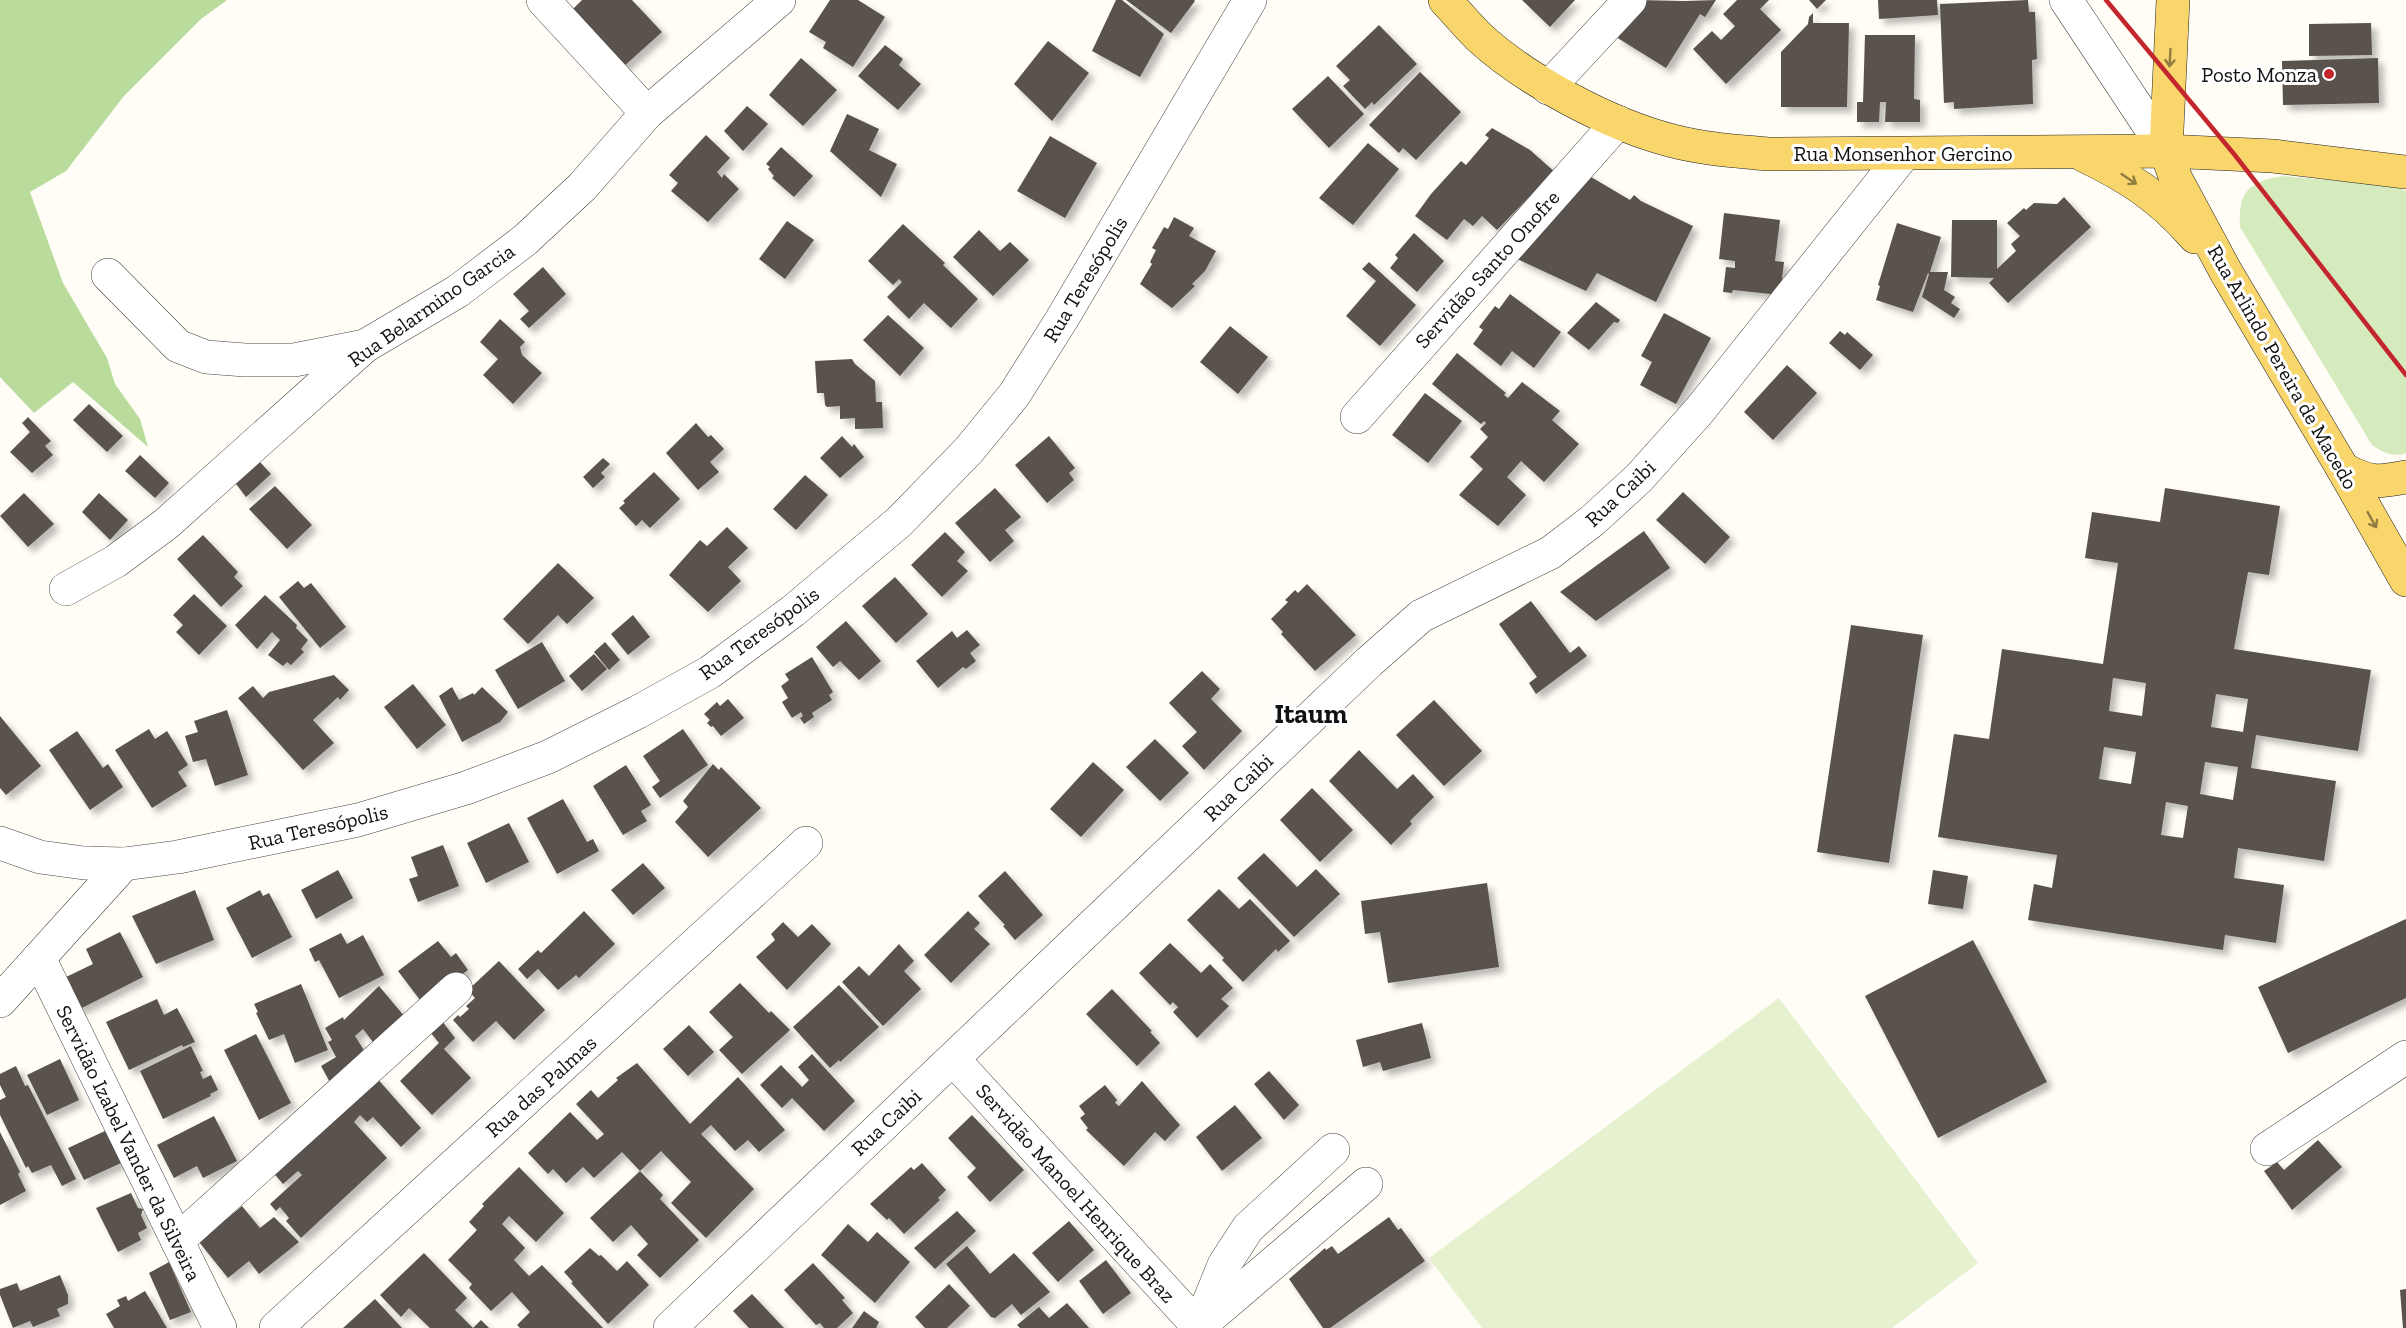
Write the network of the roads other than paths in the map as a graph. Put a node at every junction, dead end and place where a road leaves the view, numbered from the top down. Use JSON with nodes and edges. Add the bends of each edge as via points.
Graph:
{"nodes":[{"id":1,"x":543,"y":0,"type":"edge"},
{"id":2,"x":779,"y":0,"type":"edge"},
{"id":3,"x":1250,"y":0,"type":"edge"},
{"id":4,"x":1445,"y":0,"type":"edge"},
{"id":5,"x":1630,"y":0,"type":"edge"},
{"id":6,"x":2066,"y":0,"type":"edge"},
{"id":7,"x":2173,"y":0,"type":"edge"},
{"id":8,"x":1548,"y":88,"type":"junction"},
{"id":9,"x":647,"y":113,"type":"junction"},
{"id":10,"x":1618,"y":122,"type":"junction"},
{"id":11,"x":2166,"y":151,"type":"junction"},
{"id":12,"x":2077,"y":152,"type":"junction"},
{"id":13,"x":1905,"y":154,"type":"junction"},
{"id":14,"x":2406,"y":172,"type":"edge"},
{"id":15,"x":2226,"y":272,"type":"junction"},
{"id":16,"x":108,"y":275,"type":"dead end"},
{"id":17,"x":365,"y":346,"type":"junction"},
{"id":18,"x":1357,"y":417,"type":"dead end"},
{"id":19,"x":2343,"y":469,"type":"junction"},
{"id":20,"x":2406,"y":477,"type":"edge"},
{"id":21,"x":2406,"y":580,"type":"edge"},
{"id":22,"x":66,"y":589,"type":"dead end"},
{"id":23,"x":0,"y":843,"type":"edge"},
{"id":24,"x":806,"y":843,"type":"dead end"},
{"id":25,"x":123,"y":864,"type":"junction"},
{"id":26,"x":39,"y":958,"type":"junction"},
{"id":27,"x":456,"y":989,"type":"dead end"},
{"id":28,"x":0,"y":1001,"type":"edge"},
{"id":29,"x":2406,"y":1057,"type":"edge"},
{"id":30,"x":953,"y":1059,"type":"junction"},
{"id":31,"x":2267,"y":1149,"type":"dead end"},
{"id":32,"x":1333,"y":1150,"type":"dead end"},
{"id":33,"x":1365,"y":1184,"type":"dead end"},
{"id":34,"x":177,"y":1241,"type":"junction"},
{"id":35,"x":1198,"y":1327,"type":"edge"},
{"id":36,"x":220,"y":1328,"type":"edge"},
{"id":37,"x":276,"y":1328,"type":"edge"},
{"id":38,"x":669,"y":1328,"type":"edge"}],
"edges":[{"from":1,"to":9,"type":"street"},
{"from":2,"to":9,"type":"street","name":"Rua Belarmino Garcia"},
{"from":3,"to":25,"type":"street","name":"Rua Teresópolis","via":[[1014,395],[969,450],[899,522],[794,610],[710,672],[638,712],[548,756],[466,788],[357,820]]},
{"from":4,"to":8,"type":"main road","name":"Rua Monsenhor Gercino","via":[[1480,38]]},
{"from":5,"to":8,"type":"street"},
{"from":6,"to":11,"type":"street"},
{"from":7,"to":11,"type":"main road","one_way":true},
{"from":8,"to":10,"type":"main road","name":"Rua Monsenhor Gercino"},
{"from":9,"to":17,"type":"street","name":"Rua Belarmino Garcia","via":[[582,187],[525,240],[458,291]]},
{"from":10,"to":13,"type":"main road","name":"Rua Monsenhor Gercino","via":[[1671,141],[1719,150]]},
{"from":10,"to":18,"type":"street","name":"Servidão Santo Onofre"},
{"from":11,"to":12,"type":"main road","name":"Rua Monsenhor Gercino"},
{"from":11,"to":14,"type":"main road","name":"Rua Monsenhor Gercino","via":[[2273,156]]},
{"from":11,"to":15,"type":"main road","name":"Rua Arlindo Pereira de Macedo","via":[[2176,179]]},
{"from":12,"to":13,"type":"main road","name":"Rua Monsenhor Gercino"},
{"from":12,"to":15,"type":"main road","one_way":true,"via":[[2123,175],[2157,199]]},
{"from":13,"to":30,"type":"street","name":"Rua Caibi","via":[[1699,411],[1639,478],[1550,553],[1421,616]]},
{"from":15,"to":19,"type":"main road","name":"Rua Arlindo Pereira de Macedo"},
{"from":16,"to":17,"type":"street","via":[[178,346],[206,357],[294,360]]},
{"from":17,"to":22,"type":"street","name":"Rua Belarmino Garcia","via":[[166,524],[116,561]]},
{"from":19,"to":20,"type":"main road","via":[[2365,480],[2383,482]]},
{"from":19,"to":21,"type":"main road","name":"Rua Arlindo Pereira de Macedo","one_way":true},
{"from":23,"to":25,"type":"street","name":"Rua Teresópolis","via":[[40,857]]},
{"from":24,"to":37,"type":"street","name":"Rua das Palmas"},
{"from":25,"to":26,"type":"street"},
{"from":26,"to":28,"type":"street"},
{"from":26,"to":34,"type":"street","name":"Servidão Izabel Vander da Silveira"},
{"from":27,"to":34,"type":"street"},
{"from":29,"to":31,"type":"street"},
{"from":30,"to":35,"type":"street","name":"Servidão Manoel Henrique Braz"},
{"from":30,"to":38,"type":"street","name":"Rua Caibi"},
{"from":32,"to":35,"type":"street","via":[[1248,1228],[1224,1265]]},
{"from":33,"to":35,"type":"street"},
{"from":34,"to":36,"type":"street","name":"Servidão Izabel Vander da Silveira"}]}
